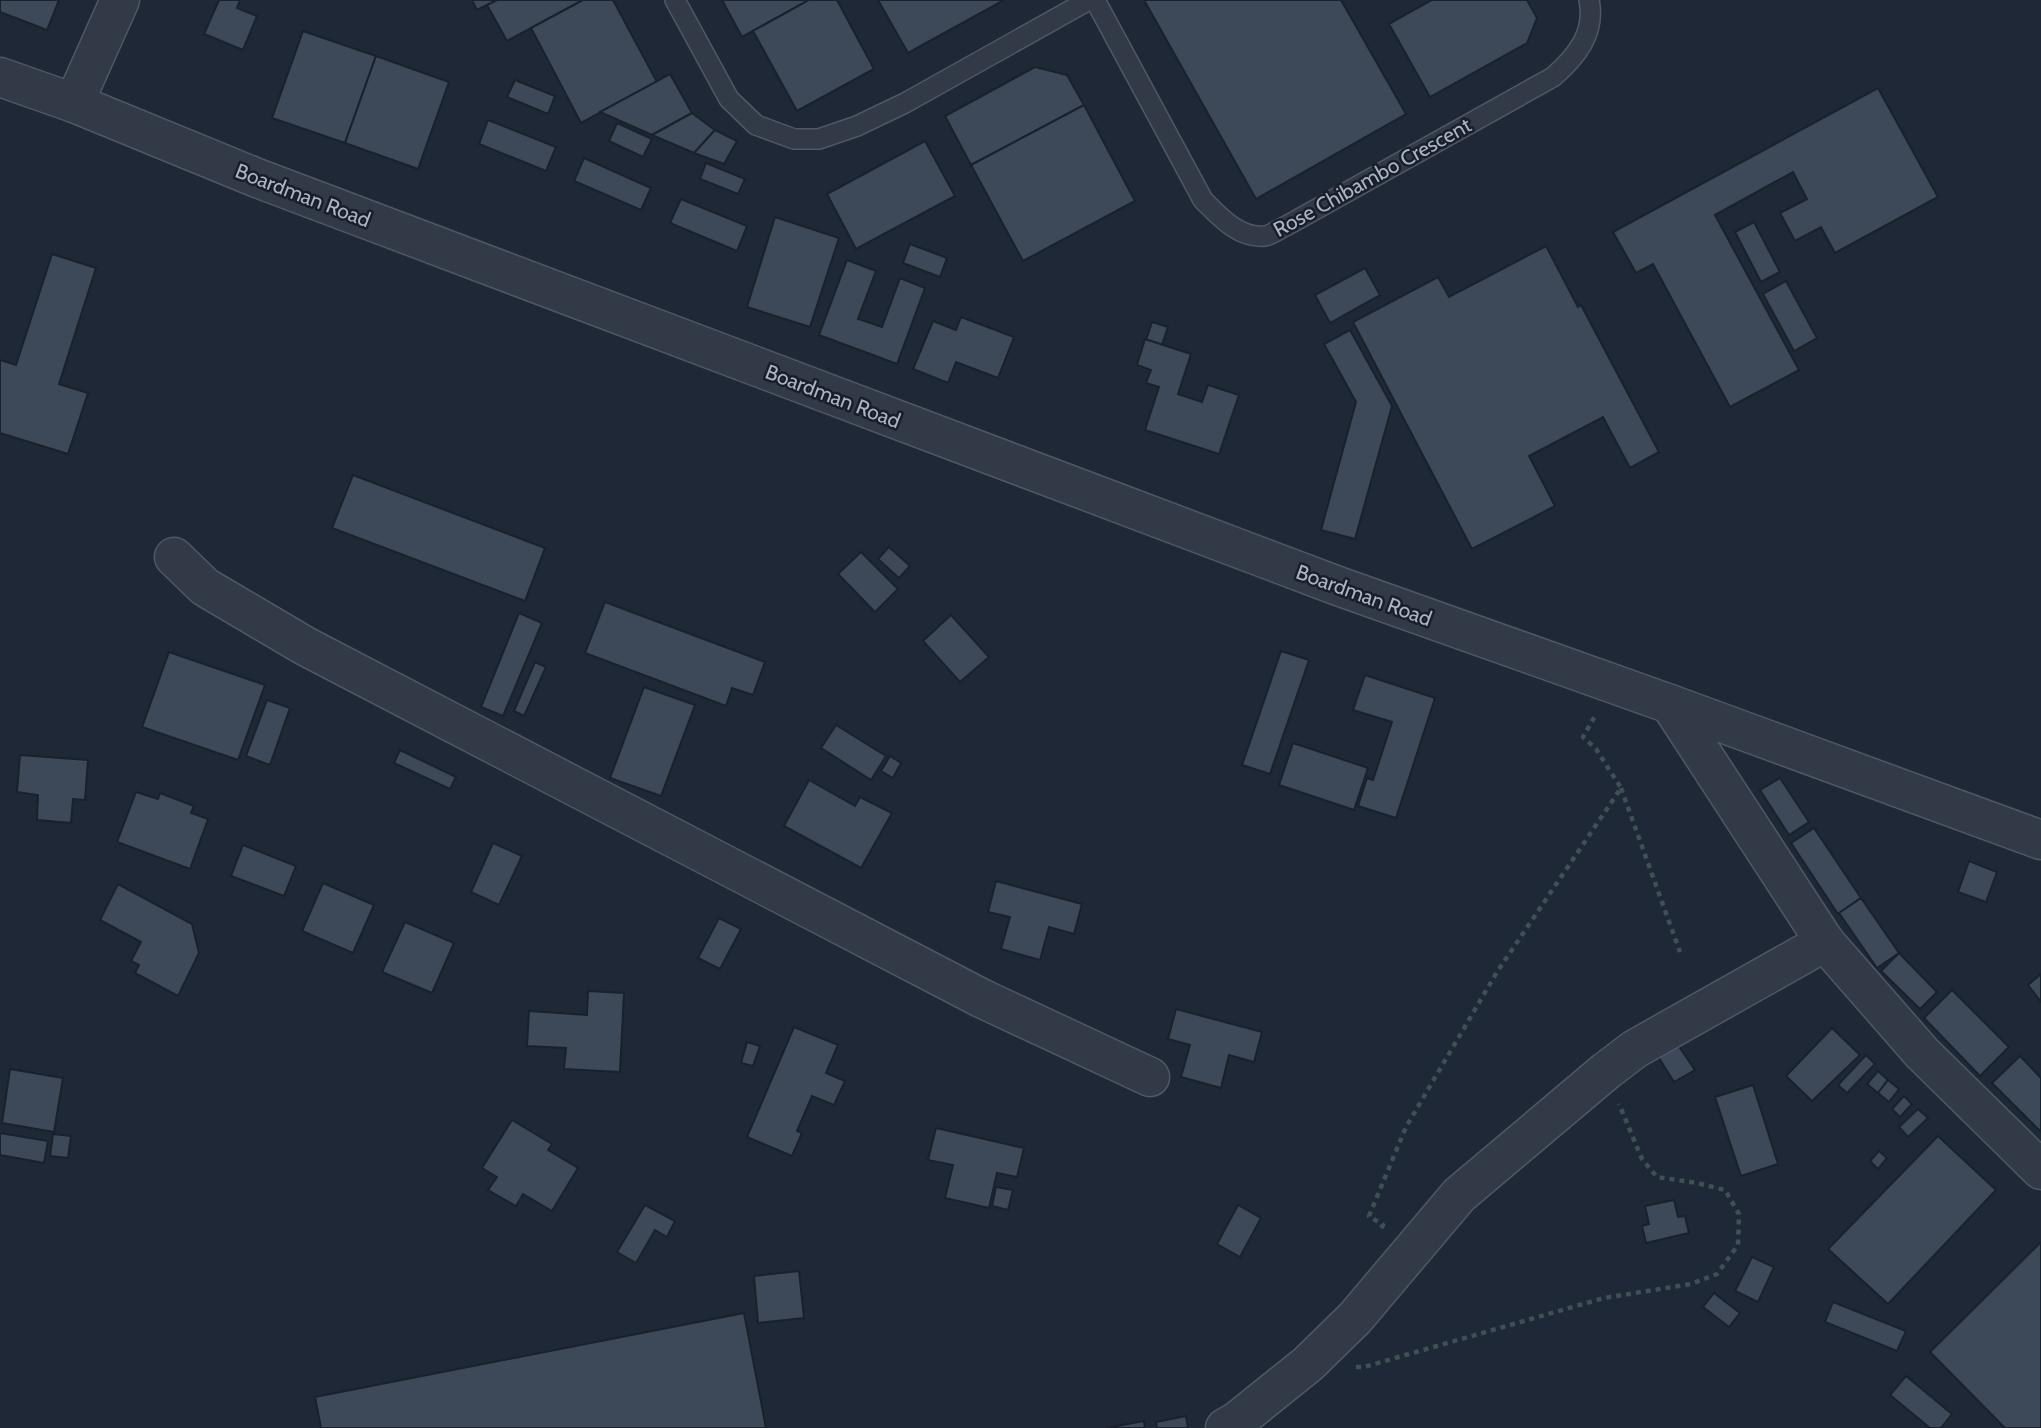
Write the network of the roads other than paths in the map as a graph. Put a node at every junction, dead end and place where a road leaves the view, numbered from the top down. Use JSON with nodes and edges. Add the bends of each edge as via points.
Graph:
{"nodes":[{"id":1,"x":120,"y":0,"type":"edge"},
{"id":2,"x":675,"y":0,"type":"edge"},
{"id":3,"x":1089,"y":0,"type":"edge"},
{"id":4,"x":1095,"y":0,"type":"edge"},
{"id":5,"x":1589,"y":0,"type":"edge"},
{"id":6,"x":0,"y":77,"type":"edge"},
{"id":7,"x":74,"y":103,"type":"junction"},
{"id":8,"x":174,"y":556,"type":"dead end"},
{"id":9,"x":1670,"y":704,"type":"junction"},
{"id":10,"x":2041,"y":840,"type":"edge"},
{"id":11,"x":1825,"y":942,"type":"junction"},
{"id":12,"x":1150,"y":1077,"type":"dead end"},
{"id":13,"x":2041,"y":1170,"type":"edge"},
{"id":14,"x":1225,"y":1428,"type":"edge"}],
"edges":[{"from":1,"to":7,"type":"street"},
{"from":2,"to":3,"type":"lane","via":[[729,99],[756,125],[794,139],[819,139],[857,126]]},
{"from":4,"to":5,"type":"lane","name":"Rose Chibambo Crescent","via":[[1203,200],[1238,230],[1265,236],[1553,77],[1572,60],[1586,38],[1592,13]]},
{"from":6,"to":7,"type":"street","name":"Boardman Road"},
{"from":7,"to":9,"type":"street","name":"Boardman Road","via":[[283,188],[1338,586]]},
{"from":8,"to":12,"type":"street","via":[[205,587],[305,646],[969,992]]},
{"from":9,"to":10,"type":"street","name":"Boardman Road"},
{"from":9,"to":11,"type":"street"},
{"from":11,"to":13,"type":"street","via":[[1922,1053]]},
{"from":11,"to":14,"type":"street","via":[[1635,1049],[1606,1071],[1460,1195],[1355,1318],[1308,1364]]}]}
